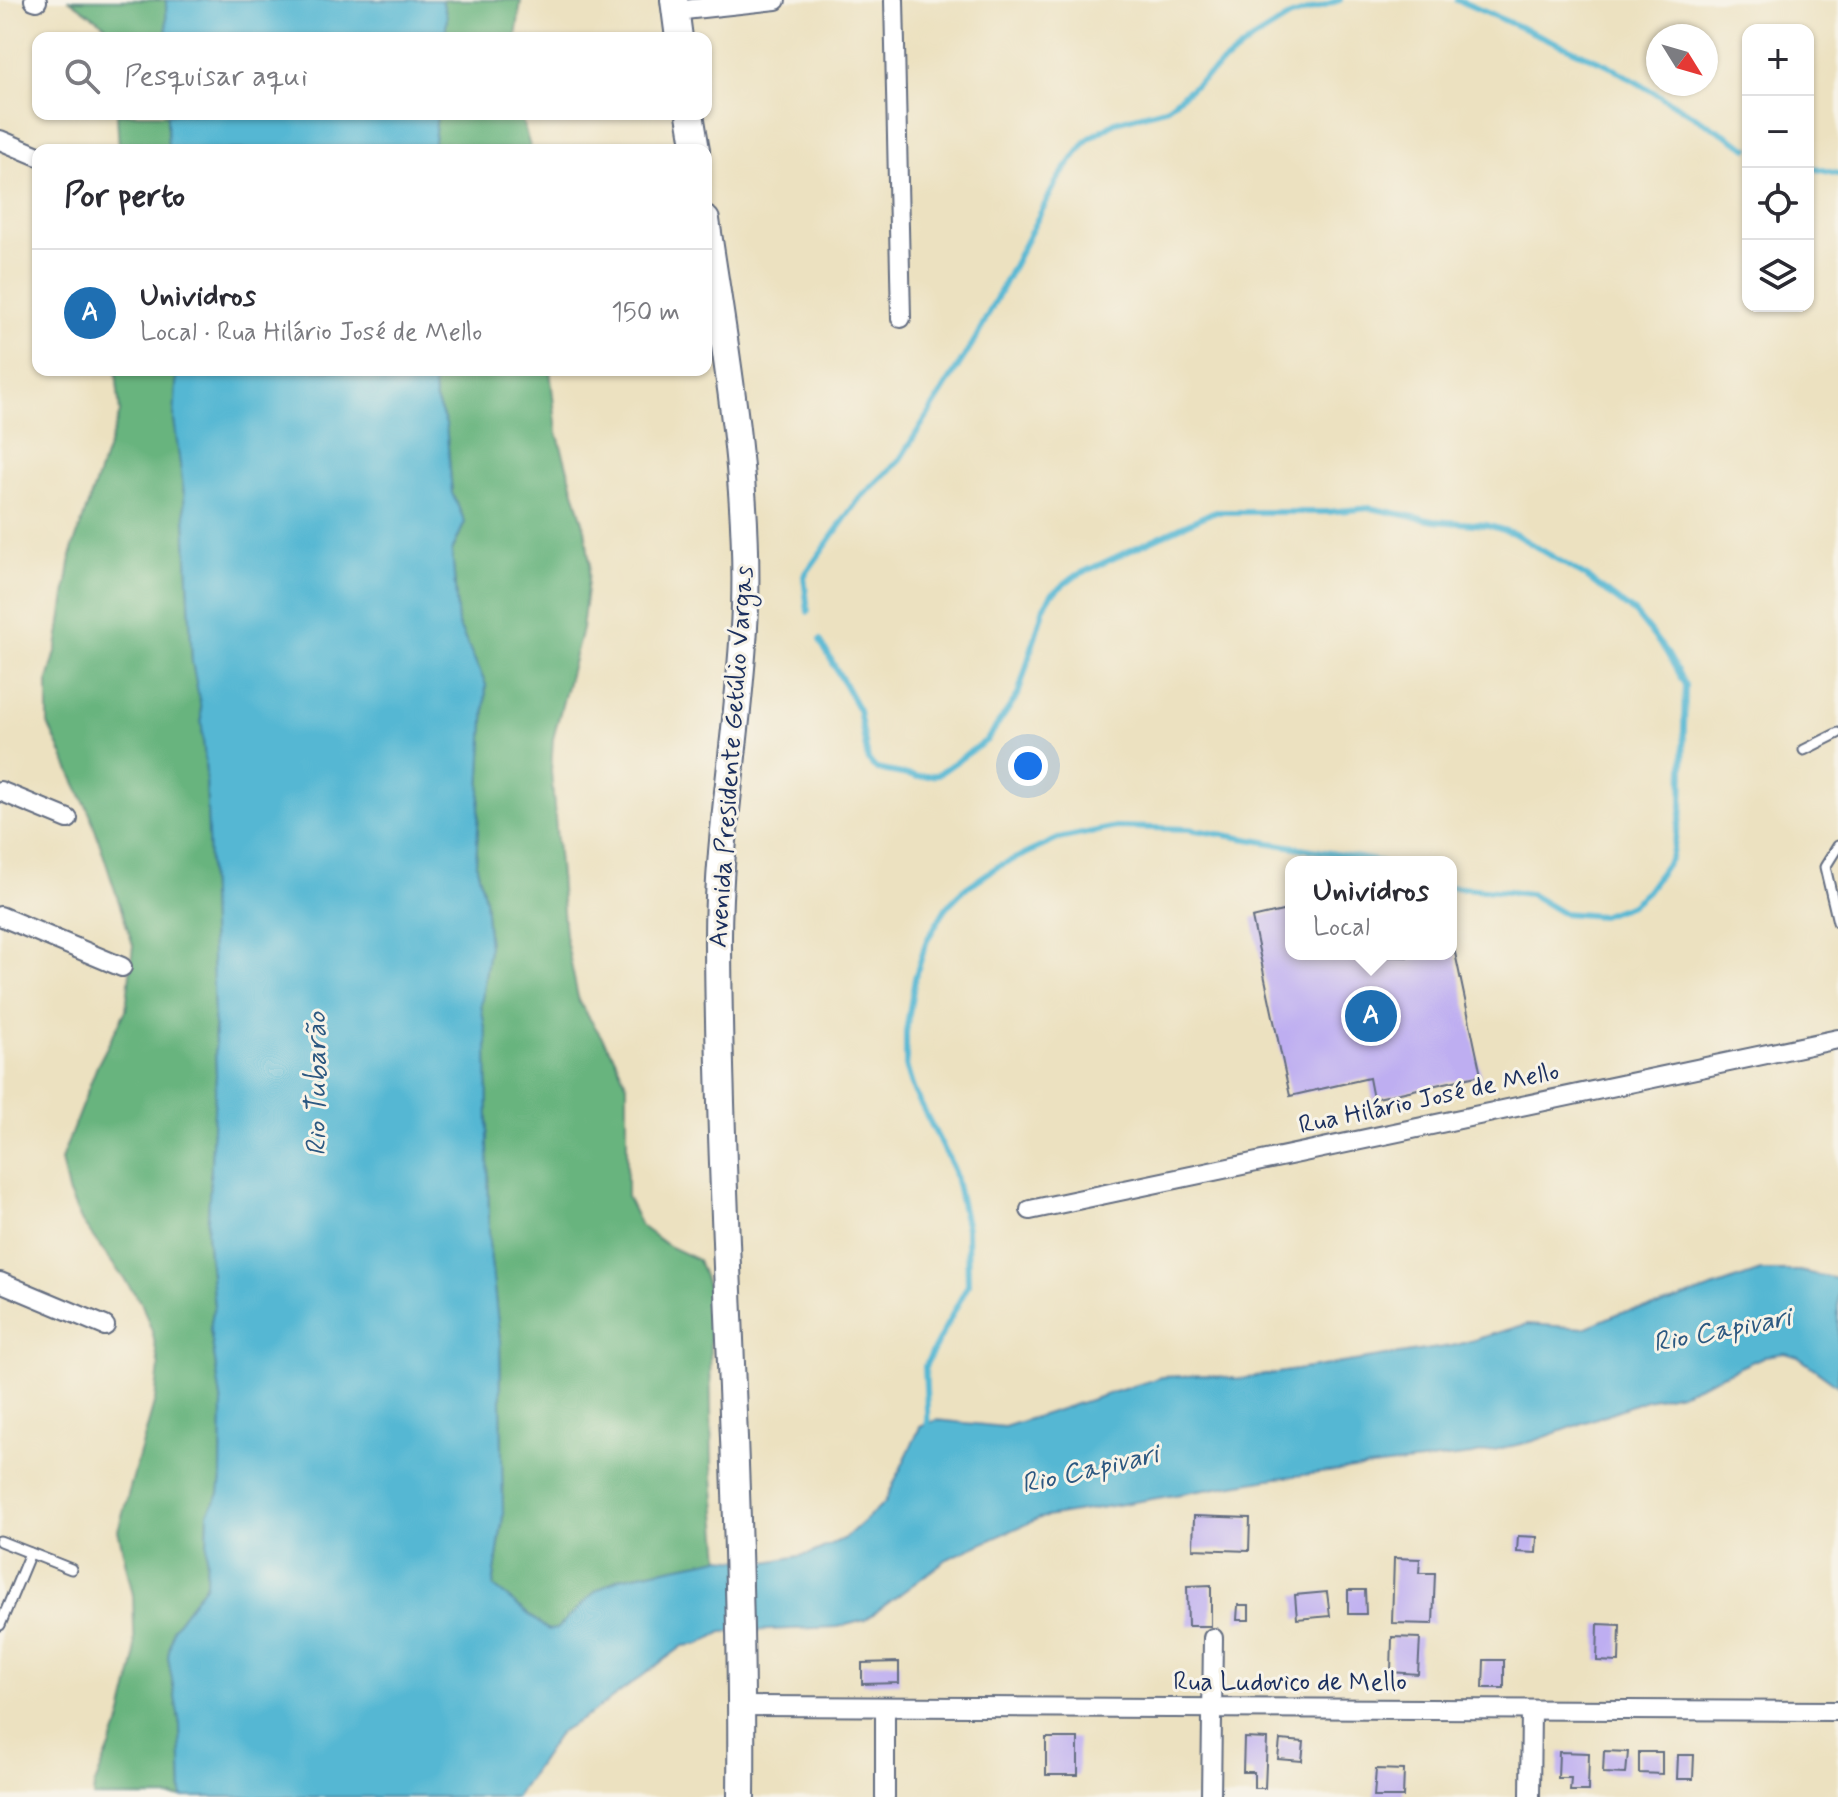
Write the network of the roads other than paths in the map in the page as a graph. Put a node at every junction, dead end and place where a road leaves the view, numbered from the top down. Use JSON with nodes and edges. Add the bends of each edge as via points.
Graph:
{"nodes":[{"id":1,"x":776,"y":0,"type":"edge"},
{"id":2,"x":894,"y":0,"type":"edge"},
{"id":3,"x":674,"y":5,"type":"edge"},
{"id":4,"x":678,"y":32,"type":"edge"},
{"id":5,"x":691,"y":120,"type":"edge"},
{"id":6,"x":0,"y":140,"type":"edge"},
{"id":7,"x":695,"y":144,"type":"edge"},
{"id":8,"x":32,"y":153,"type":"edge"},
{"id":9,"x":712,"y":262,"type":"edge"},
{"id":10,"x":901,"y":318,"type":"dead end"},
{"id":11,"x":1838,"y":733,"type":"edge"},
{"id":12,"x":1804,"y":750,"type":"dead end"},
{"id":13,"x":0,"y":791,"type":"edge"},
{"id":14,"x":68,"y":819,"type":"dead end"},
{"id":15,"x":1838,"y":846,"type":"edge"},
{"id":16,"x":0,"y":916,"type":"edge"},
{"id":17,"x":1838,"y":922,"type":"edge"},
{"id":18,"x":122,"y":967,"type":"dead end"},
{"id":19,"x":1838,"y":1039,"type":"edge"},
{"id":20,"x":1030,"y":1210,"type":"dead end"},
{"id":21,"x":0,"y":1282,"type":"edge"},
{"id":22,"x":105,"y":1326,"type":"dead end"},
{"id":23,"x":0,"y":1541,"type":"edge"},
{"id":24,"x":30,"y":1553,"type":"junction"},
{"id":25,"x":71,"y":1569,"type":"dead end"},
{"id":26,"x":0,"y":1625,"type":"edge"},
{"id":27,"x":1213,"y":1638,"type":"dead end"},
{"id":28,"x":742,"y":1706,"type":"junction"},
{"id":29,"x":885,"y":1707,"type":"junction"},
{"id":30,"x":1213,"y":1708,"type":"junction"},
{"id":31,"x":1531,"y":1710,"type":"junction"},
{"id":32,"x":1838,"y":1711,"type":"edge"},
{"id":33,"x":741,"y":1797,"type":"edge"},
{"id":34,"x":885,"y":1797,"type":"edge"},
{"id":35,"x":1211,"y":1797,"type":"edge"},
{"id":36,"x":1530,"y":1797,"type":"edge"}],
"edges":[{"from":1,"to":3,"type":"street"},
{"from":2,"to":10,"type":"street"},
{"from":3,"to":4,"type":"main road"},
{"from":5,"to":7,"type":"main road"},
{"from":6,"to":8,"type":"street"},
{"from":9,"to":28,"type":"main road","name":"Avenida Presidente Getúlio Vargas","via":[[737,436],[745,558],[718,947]]},
{"from":11,"to":12,"type":"lane"},
{"from":13,"to":14,"type":"street"},
{"from":15,"to":17,"type":"lane","via":[[1825,867]]},
{"from":16,"to":18,"type":"street"},
{"from":19,"to":20,"type":"street","name":"Rua Hilário José de Mello"},
{"from":21,"to":22,"type":"street"},
{"from":23,"to":24,"type":"lane"},
{"from":24,"to":25,"type":"lane"},
{"from":24,"to":26,"type":"lane"},
{"from":27,"to":30,"type":"street"},
{"from":28,"to":29,"type":"street","name":"Rua Ludovico de Mello"},
{"from":28,"to":33,"type":"main road","name":"Avenida Presidente Getúlio Vargas"},
{"from":29,"to":30,"type":"street","name":"Rua Ludovico de Mello"},
{"from":29,"to":34,"type":"street"},
{"from":30,"to":31,"type":"street","name":"Rua Ludovico de Mello"},
{"from":30,"to":35,"type":"street"},
{"from":31,"to":32,"type":"street","name":"Rua Ludovico de Mello"},
{"from":31,"to":36,"type":"street"}]}
